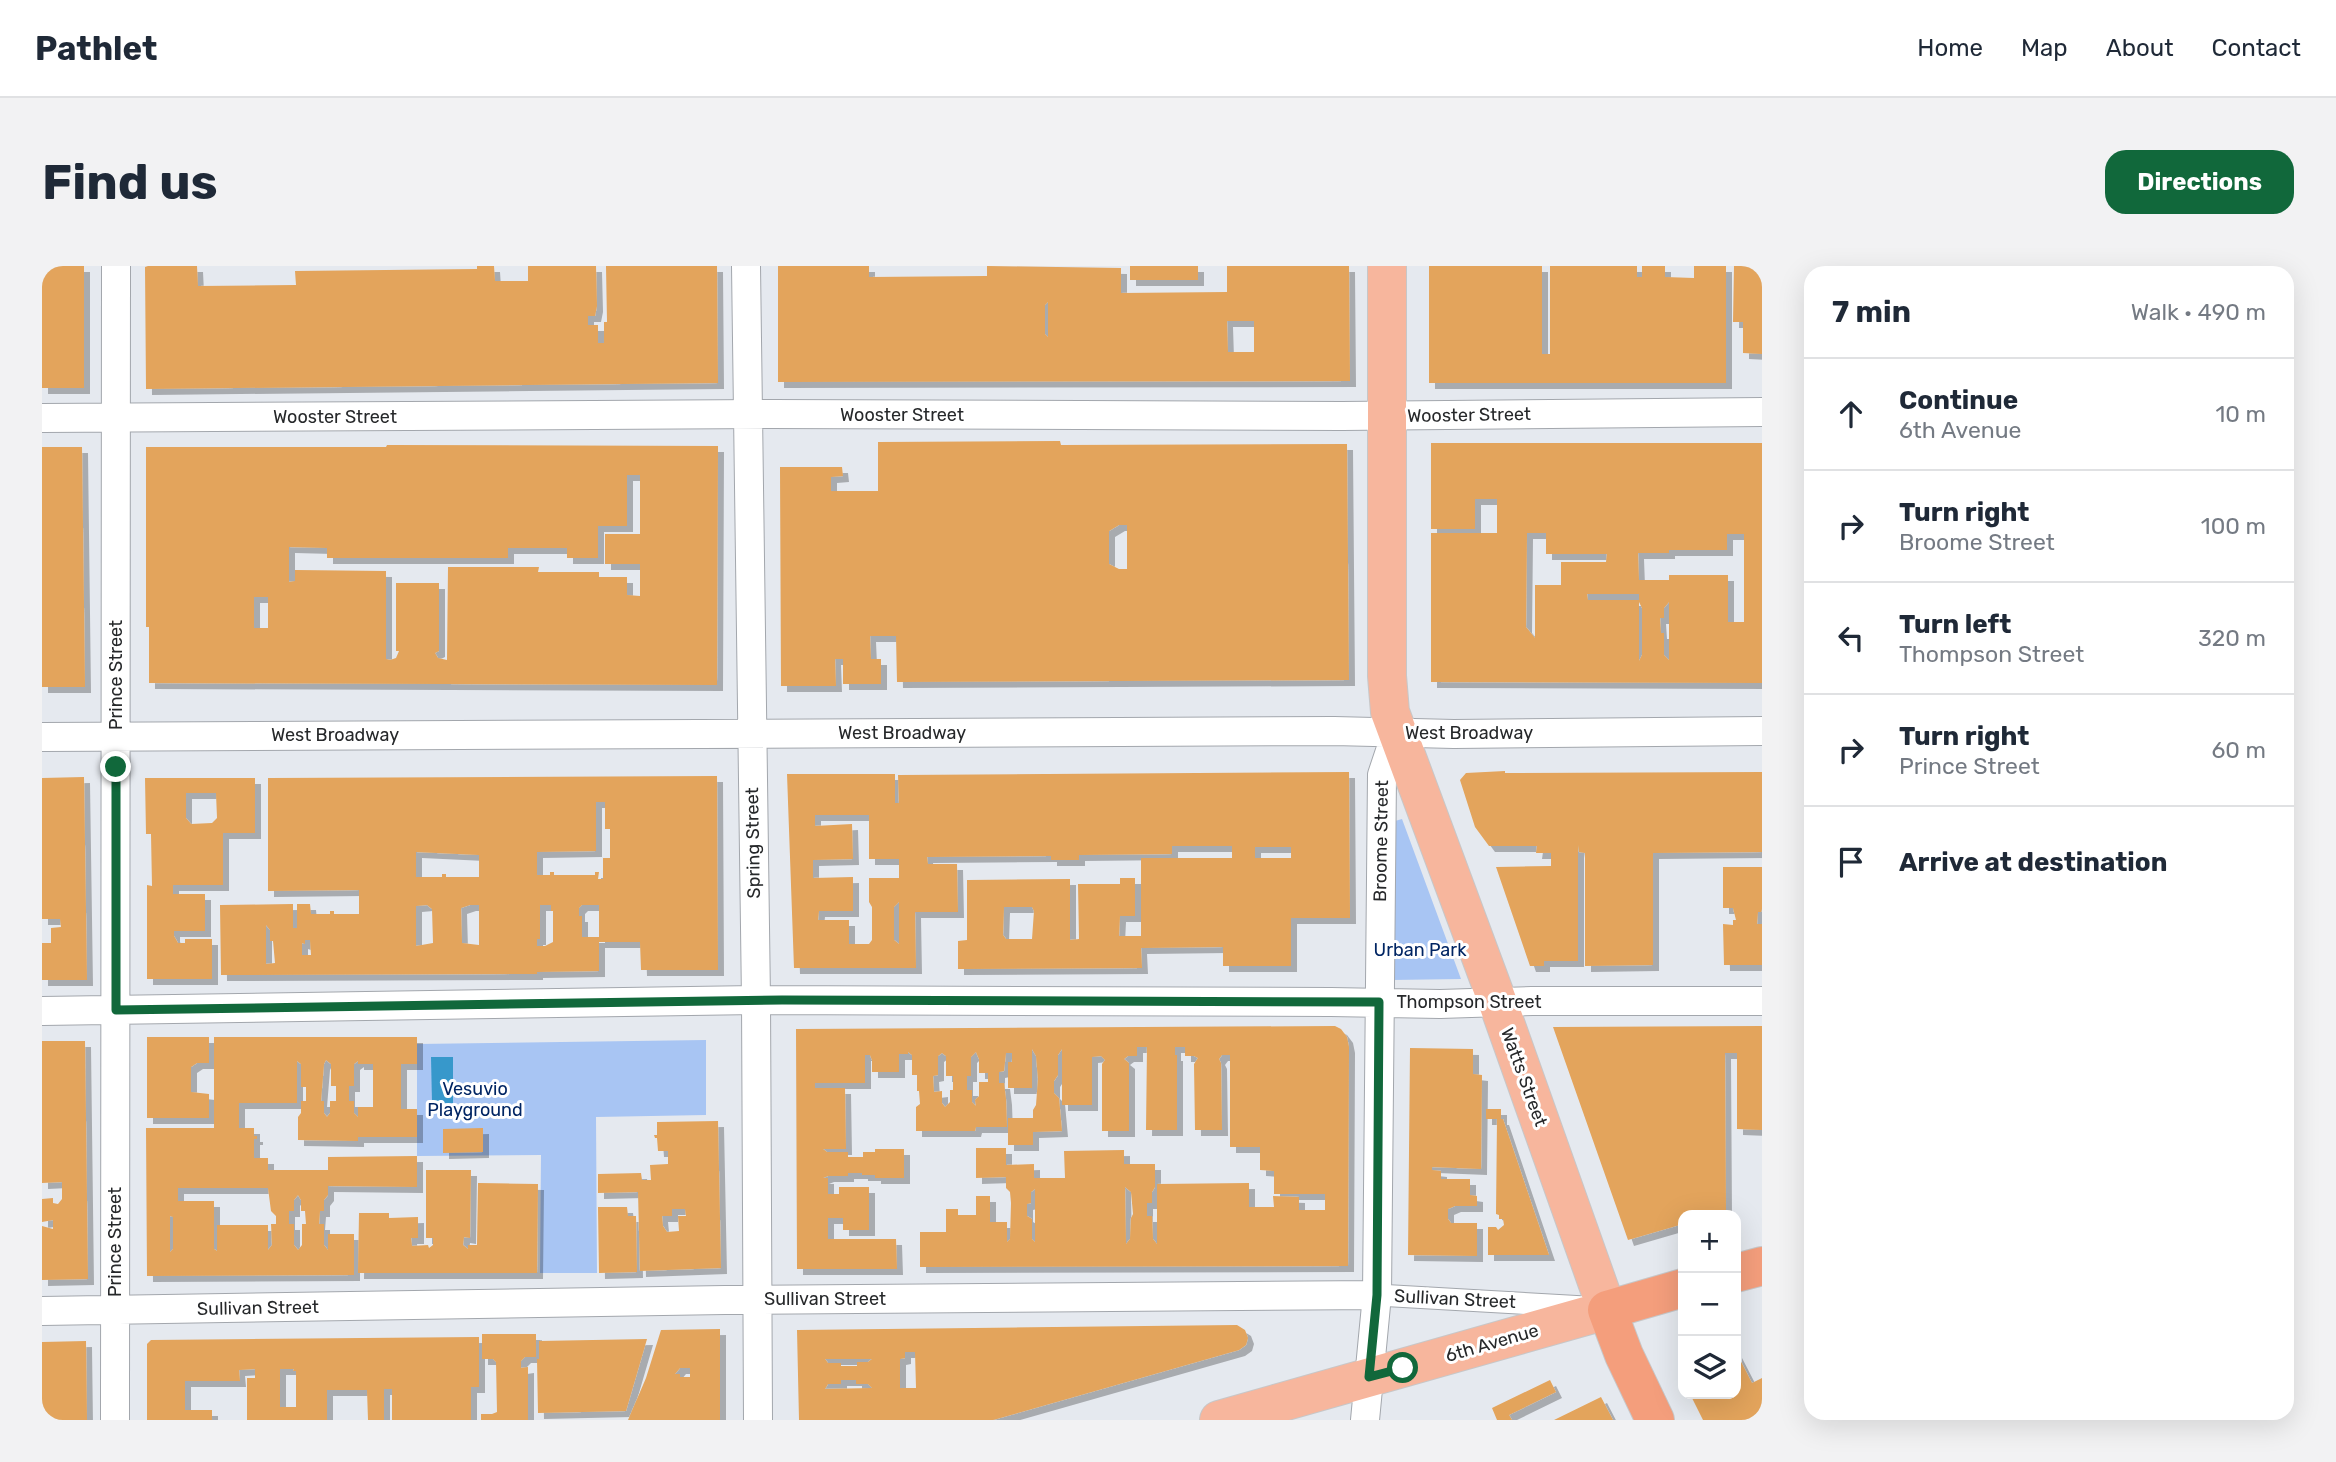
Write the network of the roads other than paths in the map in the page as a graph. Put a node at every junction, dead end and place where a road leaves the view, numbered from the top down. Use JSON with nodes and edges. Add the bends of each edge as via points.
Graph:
{"nodes":[{"id":1,"x":116,"y":266,"type":"edge"},
{"id":2,"x":746,"y":266,"type":"edge"},
{"id":3,"x":1387,"y":266,"type":"edge"},
{"id":4,"x":1762,"y":412,"type":"edge"},
{"id":5,"x":747,"y":414,"type":"junction"},
{"id":6,"x":1387,"y":416,"type":"junction"},
{"id":7,"x":42,"y":418,"type":"edge"},
{"id":8,"x":116,"y":418,"type":"junction"},
{"id":9,"x":1762,"y":731,"type":"edge"},
{"id":10,"x":1396,"y":733,"type":"junction"},
{"id":11,"x":752,"y":734,"type":"junction"},
{"id":12,"x":117,"y":736,"type":"junction"},
{"id":13,"x":42,"y":737,"type":"edge"},
{"id":14,"x":756,"y":1000,"type":"junction"},
{"id":15,"x":1762,"y":1001,"type":"edge"},
{"id":16,"x":1379,"y":1002,"type":"junction"},
{"id":17,"x":1498,"y":1003,"type":"junction"},
{"id":18,"x":116,"y":1010,"type":"junction"},
{"id":19,"x":42,"y":1011,"type":"edge"},
{"id":20,"x":1762,"y":1266,"type":"edge"},
{"id":21,"x":1741,"y":1272,"type":"edge"},
{"id":22,"x":1678,"y":1289,"type":"edge"},
{"id":23,"x":1377,"y":1295,"type":"junction"},
{"id":24,"x":756,"y":1300,"type":"junction"},
{"id":25,"x":115,"y":1310,"type":"junction"},
{"id":26,"x":1608,"y":1310,"type":"junction"},
{"id":27,"x":42,"y":1311,"type":"edge"},
{"id":28,"x":1369,"y":1377,"type":"junction"},
{"id":29,"x":115,"y":1420,"type":"edge"},
{"id":30,"x":758,"y":1420,"type":"edge"},
{"id":31,"x":1219,"y":1420,"type":"edge"},
{"id":32,"x":1365,"y":1420,"type":"edge"},
{"id":33,"x":1655,"y":1420,"type":"edge"}],
"edges":[{"from":1,"to":8,"type":"street","name":"Prince Street"},
{"from":2,"to":5,"type":"street","name":"Spring Street"},
{"from":3,"to":6,"type":"main road","name":"Broome Street"},
{"from":4,"to":6,"type":"street","name":"Wooster Street"},
{"from":5,"to":6,"type":"street","name":"Wooster Street"},
{"from":5,"to":8,"type":"street","name":"Wooster Street"},
{"from":5,"to":11,"type":"street","name":"Spring Street"},
{"from":6,"to":10,"type":"main road","name":"Broome Street","via":[[1388,693]]},
{"from":7,"to":8,"type":"street","name":"Wooster Street"},
{"from":8,"to":12,"type":"street","name":"Prince Street"},
{"from":9,"to":10,"type":"street","name":"West Broadway"},
{"from":10,"to":11,"type":"street","name":"West Broadway"},
{"from":10,"to":16,"type":"street","name":"Broome Street","via":[[1382,775]]},
{"from":10,"to":17,"type":"main road","name":"Watts Street"},
{"from":11,"to":12,"type":"street","name":"West Broadway"},
{"from":11,"to":14,"type":"street","name":"Spring Street"},
{"from":12,"to":13,"type":"street","name":"West Broadway"},
{"from":12,"to":18,"type":"street","name":"Prince Street"},
{"from":14,"to":16,"type":"street","name":"Thompson Street"},
{"from":14,"to":18,"type":"street","name":"Thompson Street"},
{"from":14,"to":24,"type":"street","name":"Spring Street"},
{"from":15,"to":17,"type":"street","name":"Thompson Street"},
{"from":16,"to":17,"type":"street","name":"Thompson Street"},
{"from":16,"to":23,"type":"street","name":"Broome Street"},
{"from":17,"to":26,"type":"main road","name":"Watts Street"},
{"from":18,"to":19,"type":"street","name":"Thompson Street"},
{"from":18,"to":25,"type":"street","name":"Prince Street"},
{"from":20,"to":21,"type":"highway"},
{"from":22,"to":26,"type":"highway","name":"6th Avenue"},
{"from":23,"to":24,"type":"street","name":"Sullivan Street"},
{"from":23,"to":26,"type":"street","name":"Sullivan Street"},
{"from":23,"to":28,"type":"street","name":"Broome Street"},
{"from":24,"to":25,"type":"street","name":"Sullivan Street"},
{"from":24,"to":30,"type":"street","name":"Spring Street"},
{"from":25,"to":27,"type":"street","name":"Sullivan Street"},
{"from":25,"to":29,"type":"street","name":"Prince Street"},
{"from":26,"to":28,"type":"main road","name":"6th Avenue"},
{"from":26,"to":33,"type":"highway","name":"Watts Street"},
{"from":28,"to":31,"type":"main road","name":"6th Avenue"},
{"from":28,"to":32,"type":"street","name":"Broome Street"}]}
